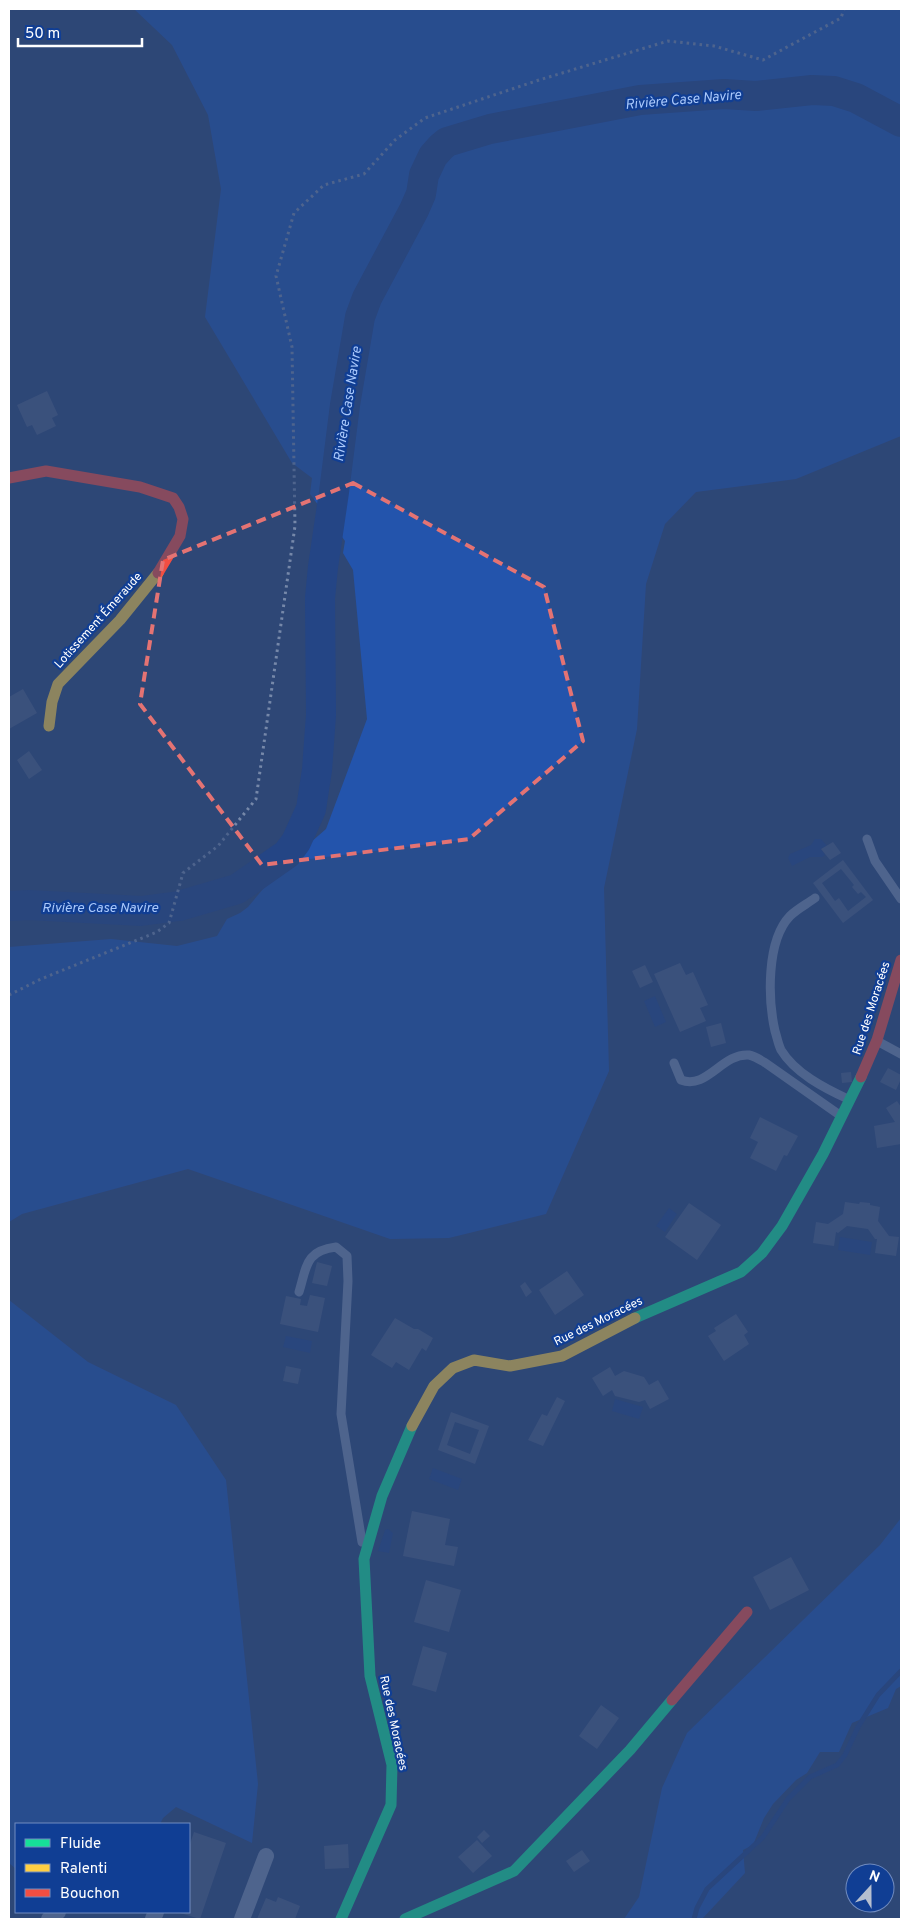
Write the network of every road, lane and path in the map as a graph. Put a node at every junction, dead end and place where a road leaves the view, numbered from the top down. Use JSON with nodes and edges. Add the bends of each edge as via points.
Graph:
{"nodes":[{"id":1,"x":844,"y":9,"type":"edge"},
{"id":2,"x":9,"y":478,"type":"edge"},
{"id":3,"x":49,"y":726,"type":"dead end"},
{"id":4,"x":866,"y":839,"type":"dead end"},
{"id":5,"x":815,"y":898,"type":"dead end"},
{"id":6,"x":901,"y":899,"type":"edge"},
{"id":7,"x":901,"y":960,"type":"edge"},
{"id":8,"x":9,"y":995,"type":"edge"},
{"id":9,"x":877,"y":1040,"type":"junction"},
{"id":10,"x":901,"y":1054,"type":"edge"},
{"id":11,"x":674,"y":1063,"type":"dead end"},
{"id":12,"x":850,"y":1100,"type":"junction"},
{"id":13,"x":841,"y":1116,"type":"junction"},
{"id":14,"x":299,"y":1292,"type":"dead end"},
{"id":15,"x":364,"y":1559,"type":"junction"},
{"id":16,"x":747,"y":1612,"type":"dead end"},
{"id":17,"x":266,"y":1856,"type":"dead end"},
{"id":18,"x":242,"y":1919,"type":"edge"},
{"id":19,"x":341,"y":1919,"type":"edge"},
{"id":20,"x":405,"y":1919,"type":"edge"}],
"edges":[{"from":1,"to":8,"type":"path","via":[[841,18],[763,60],[714,46],[668,40],[425,118],[395,140],[364,174],[324,185],[294,214],[276,276],[292,347],[294,526],[256,800],[218,846],[183,873],[169,923],[157,932]]},
{"from":2,"to":3,"type":"street","name":"Lotissement Émeraude","via":[[46,471],[140,487],[173,498],[183,519],[180,536],[155,578],[120,620],[58,684]]},
{"from":4,"to":6,"type":"lane","via":[[875,861]]},
{"from":5,"to":12,"type":"lane","via":[[790,917],[780,935],[770,980],[773,1020],[780,1048],[786,1057],[801,1072]]},
{"from":7,"to":9,"type":"street","name":"Rue des Moracées"},
{"from":9,"to":10,"type":"lane"},
{"from":9,"to":12,"type":"street","name":"Rue des Moracées"},
{"from":11,"to":13,"type":"lane","via":[[681,1080],[690,1083],[700,1081],[738,1056],[751,1055]]},
{"from":12,"to":13,"type":"street","name":"Rue des Moracées"},
{"from":13,"to":15,"type":"street","name":"Rue des Moracées","via":[[782,1226],[762,1253],[741,1272],[624,1323],[562,1356],[510,1366],[474,1360],[453,1368],[434,1386],[414,1421],[382,1496]]},
{"from":14,"to":15,"type":"lane","via":[[309,1258],[324,1248],[336,1247],[347,1256],[341,1414]]},
{"from":15,"to":19,"type":"street","name":"Rue des Moracées","via":[[370,1676],[392,1764],[391,1805]]},
{"from":16,"to":20,"type":"street","via":[[630,1750],[514,1871]]},
{"from":17,"to":18,"type":"street"}]}
